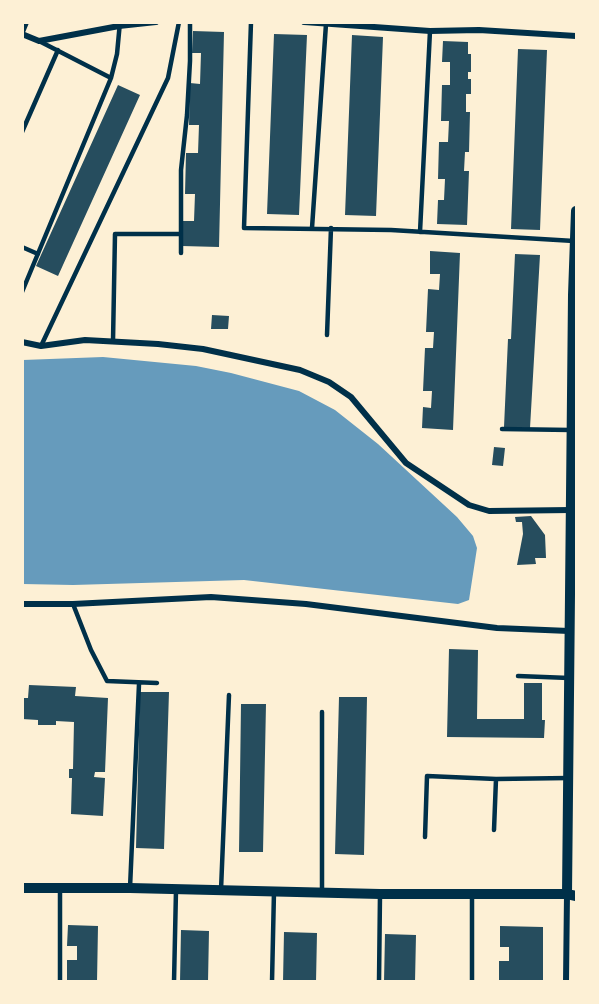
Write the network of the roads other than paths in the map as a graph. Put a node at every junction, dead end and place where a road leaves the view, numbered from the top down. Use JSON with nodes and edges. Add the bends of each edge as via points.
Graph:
{"nodes":[{"id":1,"x":27,"y":22,"type":"edge"},
{"id":2,"x":156,"y":22,"type":"edge"},
{"id":3,"x":179,"y":22,"type":"edge"},
{"id":4,"x":190,"y":22,"type":"edge"},
{"id":5,"x":251,"y":22,"type":"edge"},
{"id":6,"x":304,"y":22,"type":"edge"},
{"id":7,"x":418,"y":22,"type":"edge"},
{"id":8,"x":480,"y":22,"type":"edge"},
{"id":9,"x":119,"y":24,"type":"edge"},
{"id":10,"x":326,"y":24,"type":"edge"},
{"id":11,"x":416,"y":30,"type":"junction"},
{"id":12,"x":479,"y":30,"type":"junction"},
{"id":13,"x":430,"y":31,"type":"junction"},
{"id":14,"x":22,"y":34,"type":"edge"},
{"id":15,"x":576,"y":36,"type":"edge"},
{"id":16,"x":39,"y":41,"type":"junction"},
{"id":17,"x":58,"y":50,"type":"junction"},
{"id":18,"x":111,"y":78,"type":"junction"},
{"id":19,"x":22,"y":132,"type":"edge"},
{"id":20,"x":576,"y":211,"type":"edge"},
{"id":21,"x":312,"y":228,"type":"junction"},
{"id":22,"x":331,"y":228,"type":"junction"},
{"id":23,"x":420,"y":232,"type":"junction"},
{"id":24,"x":181,"y":234,"type":"junction"},
{"id":25,"x":574,"y":241,"type":"junction"},
{"id":26,"x":22,"y":247,"type":"edge"},
{"id":27,"x":181,"y":253,"type":"dead end"},
{"id":28,"x":38,"y":254,"type":"junction"},
{"id":29,"x":22,"y":292,"type":"edge"},
{"id":30,"x":574,"y":296,"type":"edge"},
{"id":31,"x":327,"y":335,"type":"dead end"},
{"id":32,"x":113,"y":340,"type":"junction"},
{"id":33,"x":22,"y":342,"type":"edge"},
{"id":34,"x":41,"y":346,"type":"junction"},
{"id":35,"x":502,"y":429,"type":"dead end"},
{"id":36,"x":572,"y":430,"type":"junction"},
{"id":37,"x":571,"y":510,"type":"junction"},
{"id":38,"x":573,"y":573,"type":"edge"},
{"id":39,"x":22,"y":604,"type":"edge"},
{"id":40,"x":73,"y":604,"type":"junction"},
{"id":41,"x":569,"y":631,"type":"junction"},
{"id":42,"x":518,"y":676,"type":"dead end"},
{"id":43,"x":569,"y":678,"type":"junction"},
{"id":44,"x":157,"y":683,"type":"dead end"},
{"id":45,"x":139,"y":684,"type":"junction"},
{"id":46,"x":229,"y":695,"type":"dead end"},
{"id":47,"x":322,"y":712,"type":"dead end"},
{"id":48,"x":569,"y":778,"type":"junction"},
{"id":49,"x":496,"y":779,"type":"junction"},
{"id":50,"x":494,"y":830,"type":"dead end"},
{"id":51,"x":425,"y":837,"type":"dead end"},
{"id":52,"x":22,"y":888,"type":"edge"},
{"id":53,"x":60,"y":888,"type":"junction"},
{"id":54,"x":130,"y":888,"type":"junction"},
{"id":55,"x":176,"y":890,"type":"junction"},
{"id":56,"x":221,"y":890,"type":"junction"},
{"id":57,"x":274,"y":891,"type":"junction"},
{"id":58,"x":322,"y":892,"type":"junction"},
{"id":59,"x":380,"y":894,"type":"junction"},
{"id":60,"x":472,"y":894,"type":"junction"},
{"id":61,"x":572,"y":895,"type":"edge"},
{"id":62,"x":60,"y":981,"type":"edge"},
{"id":63,"x":174,"y":981,"type":"edge"},
{"id":64,"x":272,"y":981,"type":"edge"},
{"id":65,"x":379,"y":981,"type":"edge"},
{"id":66,"x":472,"y":981,"type":"edge"},
{"id":67,"x":566,"y":981,"type":"edge"}],
"edges":[{"from":1,"to":14,"type":"lane"},
{"from":2,"to":9,"type":"street"},
{"from":3,"to":34,"type":"lane","via":[[168,78]]},
{"from":4,"to":24,"type":"lane"},
{"from":5,"to":21,"type":"lane","via":[[244,228]]},
{"from":6,"to":10,"type":"street"},
{"from":7,"to":11,"type":"lane"},
{"from":8,"to":12,"type":"lane"},
{"from":9,"to":16,"type":"street"},
{"from":9,"to":18,"type":"lane"},
{"from":10,"to":11,"type":"street"},
{"from":10,"to":21,"type":"lane"},
{"from":11,"to":13,"type":"street"},
{"from":12,"to":13,"type":"street"},
{"from":12,"to":15,"type":"street"},
{"from":13,"to":23,"type":"lane"},
{"from":14,"to":16,"type":"street"},
{"from":16,"to":17,"type":"lane"},
{"from":17,"to":18,"type":"lane"},
{"from":17,"to":19,"type":"lane"},
{"from":18,"to":28,"type":"lane"},
{"from":20,"to":25,"type":"street"},
{"from":21,"to":22,"type":"lane"},
{"from":22,"to":23,"type":"lane"},
{"from":22,"to":31,"type":"lane"},
{"from":23,"to":25,"type":"lane"},
{"from":24,"to":27,"type":"lane"},
{"from":24,"to":32,"type":"lane","via":[[115,234]]},
{"from":25,"to":30,"type":"street"},
{"from":26,"to":28,"type":"lane"},
{"from":28,"to":29,"type":"lane"},
{"from":30,"to":36,"type":"street"},
{"from":32,"to":34,"type":"street"},
{"from":32,"to":37,"type":"street","via":[[203,349],[300,370],[351,397],[406,464],[469,505],[489,511]]},
{"from":33,"to":34,"type":"street"},
{"from":35,"to":36,"type":"lane"},
{"from":36,"to":37,"type":"street"},
{"from":37,"to":38,"type":"street"},
{"from":38,"to":41,"type":"street"},
{"from":39,"to":40,"type":"street"},
{"from":40,"to":41,"type":"street","via":[[211,597],[306,604],[497,628]]},
{"from":40,"to":45,"type":"lane","via":[[107,681]]},
{"from":41,"to":43,"type":"street"},
{"from":42,"to":43,"type":"lane"},
{"from":43,"to":48,"type":"street"},
{"from":44,"to":45,"type":"lane"},
{"from":45,"to":54,"type":"lane"},
{"from":46,"to":56,"type":"lane"},
{"from":47,"to":58,"type":"lane"},
{"from":48,"to":49,"type":"lane"},
{"from":48,"to":61,"type":"street"},
{"from":49,"to":50,"type":"lane"},
{"from":49,"to":51,"type":"lane","via":[[427,776]]},
{"from":52,"to":53,"type":"street"},
{"from":53,"to":54,"type":"street"},
{"from":53,"to":62,"type":"lane"},
{"from":54,"to":55,"type":"street"},
{"from":55,"to":56,"type":"street"},
{"from":55,"to":63,"type":"lane"},
{"from":56,"to":57,"type":"street"},
{"from":57,"to":58,"type":"street"},
{"from":57,"to":64,"type":"lane"},
{"from":58,"to":59,"type":"street"},
{"from":59,"to":60,"type":"street"},
{"from":59,"to":65,"type":"lane"},
{"from":60,"to":61,"type":"street"},
{"from":60,"to":66,"type":"lane"},
{"from":61,"to":67,"type":"street"}]}
